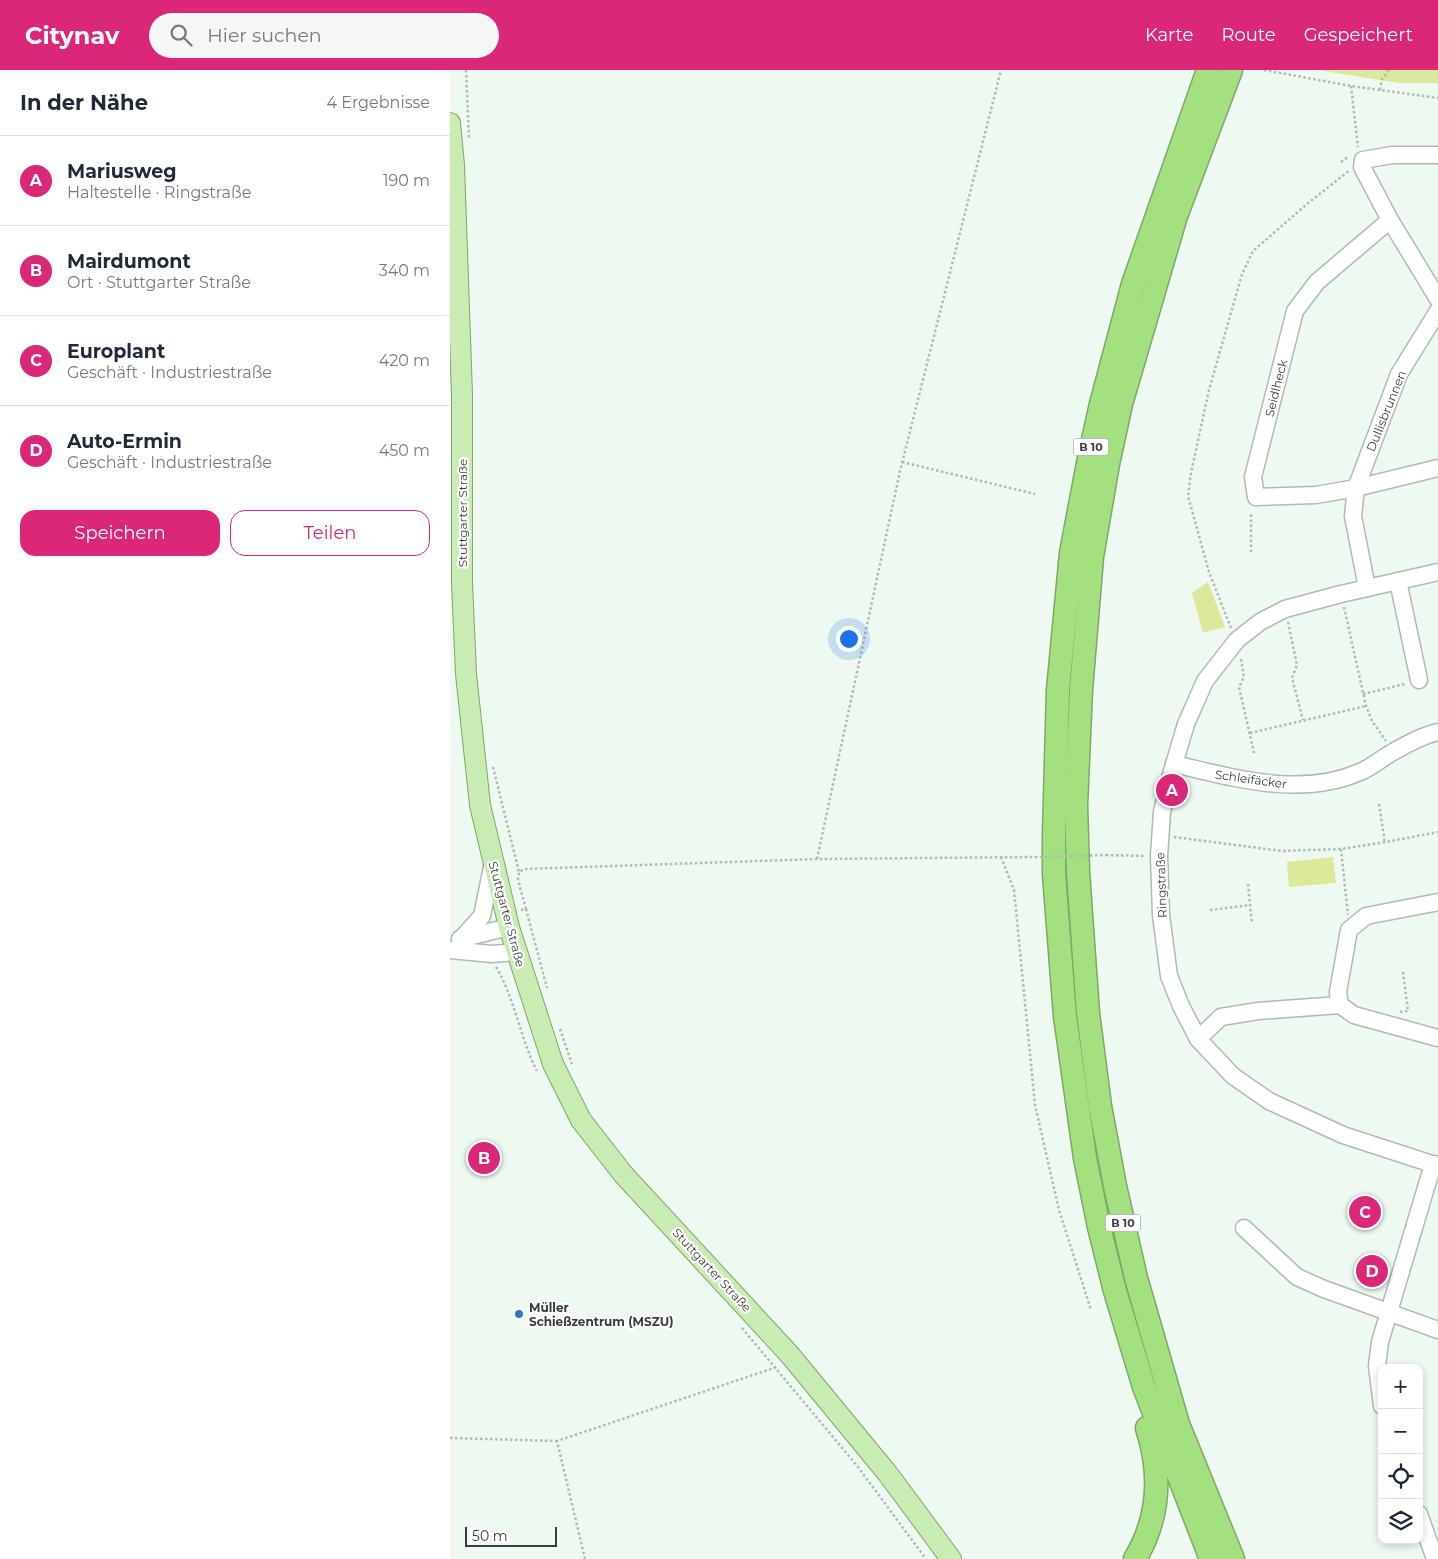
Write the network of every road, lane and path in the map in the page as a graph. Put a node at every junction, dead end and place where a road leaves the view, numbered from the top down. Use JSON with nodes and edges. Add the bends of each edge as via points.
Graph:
{"nodes":[{"id":1,"x":466,"y":70,"type":"edge"},
{"id":2,"x":1000,"y":70,"type":"edge"},
{"id":3,"x":1208,"y":70,"type":"edge"},
{"id":4,"x":1231,"y":70,"type":"edge"},
{"id":5,"x":1264,"y":70,"type":"edge"},
{"id":6,"x":1389,"y":70,"type":"edge"},
{"id":7,"x":1351,"y":86,"type":"junction"},
{"id":8,"x":1380,"y":90,"type":"junction"},
{"id":9,"x":1438,"y":98,"type":"edge"},
{"id":10,"x":468,"y":104,"type":"dead end"},
{"id":11,"x":450,"y":123,"type":"edge"},
{"id":12,"x":1438,"y":155,"type":"edge"},
{"id":13,"x":1363,"y":160,"type":"junction"},
{"id":14,"x":1390,"y":220,"type":"junction"},
{"id":15,"x":1438,"y":299,"type":"edge"},
{"id":16,"x":1438,"y":311,"type":"edge"},
{"id":17,"x":902,"y":462,"type":"junction"},
{"id":18,"x":1438,"y":468,"type":"edge"},
{"id":19,"x":1356,"y":488,"type":"junction"},
{"id":20,"x":1035,"y":494,"type":"dead end"},
{"id":21,"x":1251,"y":514,"type":"dead end"},
{"id":22,"x":1251,"y":552,"type":"dead end"},
{"id":23,"x":1438,"y":572,"type":"edge"},
{"id":24,"x":1398,"y":581,"type":"junction"},
{"id":25,"x":1367,"y":588,"type":"junction"},
{"id":26,"x":1341,"y":594,"type":"junction"},
{"id":27,"x":1284,"y":609,"type":"junction"},
{"id":28,"x":1237,"y":640,"type":"junction"},
{"id":29,"x":1419,"y":680,"type":"joint"},
{"id":30,"x":1363,"y":694,"type":"junction"},
{"id":31,"x":1366,"y":706,"type":"junction"},
{"id":32,"x":1303,"y":720,"type":"junction"},
{"id":33,"x":1438,"y":732,"type":"edge"},
{"id":34,"x":1250,"y":733,"type":"junction"},
{"id":35,"x":1389,"y":747,"type":"dead end"},
{"id":36,"x":1254,"y":753,"type":"dead end"},
{"id":37,"x":1174,"y":764,"type":"junction"},
{"id":38,"x":1379,"y":804,"type":"dead end"},
{"id":39,"x":1438,"y":832,"type":"edge"},
{"id":40,"x":1160,"y":834,"type":"junction"},
{"id":41,"x":1385,"y":842,"type":"junction"},
{"id":42,"x":1341,"y":849,"type":"junction"},
{"id":43,"x":1159,"y":856,"type":"junction"},
{"id":44,"x":1001,"y":857,"type":"junction"},
{"id":45,"x":818,"y":859,"type":"junction"},
{"id":46,"x":493,"y":861,"type":"junction"},
{"id":47,"x":1248,"y":884,"type":"dead end"},
{"id":48,"x":1438,"y":902,"type":"edge"},
{"id":49,"x":1250,"y":905,"type":"junction"},
{"id":50,"x":526,"y":909,"type":"junction"},
{"id":51,"x":1210,"y":910,"type":"dead end"},
{"id":52,"x":507,"y":920,"type":"junction"},
{"id":53,"x":1252,"y":924,"type":"dead end"},
{"id":54,"x":1349,"y":930,"type":"junction"},
{"id":55,"x":456,"y":942,"type":"edge"},
{"id":56,"x":450,"y":950,"type":"edge"},
{"id":57,"x":516,"y":952,"type":"junction"},
{"id":58,"x":1403,"y":972,"type":"dead end"},
{"id":59,"x":547,"y":989,"type":"dead end"},
{"id":60,"x":1340,"y":1005,"type":"junction"},
{"id":61,"x":1400,"y":1012,"type":"dead end"},
{"id":62,"x":558,"y":1024,"type":"dead end"},
{"id":63,"x":1438,"y":1038,"type":"edge"},
{"id":64,"x":1198,"y":1039,"type":"junction"},
{"id":65,"x":573,"y":1067,"type":"dead end"},
{"id":66,"x":1436,"y":1165,"type":"edge"},
{"id":67,"x":1244,"y":1228,"type":"dead end"},
{"id":68,"x":1091,"y":1310,"type":"dead end"},
{"id":69,"x":1389,"y":1312,"type":"junction"},
{"id":70,"x":739,"y":1325,"type":"dead end"},
{"id":71,"x":1438,"y":1330,"type":"edge"},
{"id":72,"x":783,"y":1362,"type":"junction"},
{"id":73,"x":1378,"y":1379,"type":"edge"},
{"id":74,"x":1144,"y":1387,"type":"junction"},
{"id":75,"x":450,"y":1438,"type":"edge"},
{"id":76,"x":557,"y":1441,"type":"junction"},
{"id":77,"x":1423,"y":1525,"type":"edge"},
{"id":78,"x":585,"y":1559,"type":"edge"},
{"id":79,"x":926,"y":1559,"type":"edge"},
{"id":80,"x":952,"y":1559,"type":"edge"},
{"id":81,"x":1135,"y":1559,"type":"edge"},
{"id":82,"x":1211,"y":1559,"type":"edge"},
{"id":83,"x":1233,"y":1559,"type":"edge"},
{"id":84,"x":1435,"y":1559,"type":"edge"}],
"edges":[{"from":1,"to":10,"type":"path"},
{"from":2,"to":17,"type":"path"},
{"from":3,"to":74,"type":"highway","number":"B 10","via":[[1133,284],[1101,404],[1072,553],[1058,690],[1054,874],[1065,1016],[1084,1148],[1098,1218],[1115,1290]]},
{"from":4,"to":83,"type":"highway","number":"B 10","via":[[1176,216],[1121,404],[1108,464],[1092,557],[1076,805],[1088,1013],[1115,1186],[1136,1278],[1178,1424]]},
{"from":5,"to":7,"type":"path"},
{"from":6,"to":8,"type":"path","via":[[1382,78]]},
{"from":7,"to":8,"type":"path"},
{"from":7,"to":13,"type":"path","via":[[1358,149]]},
{"from":8,"to":9,"type":"path"},
{"from":11,"to":46,"type":"main road","name":"Stuttgarter Straße","via":[[462,395],[462,582],[466,674],[480,805]]},
{"from":12,"to":13,"type":"street","via":[[1392,154]]},
{"from":13,"to":14,"type":"street","via":[[1362,166]]},
{"from":13,"to":28,"type":"path","via":[[1253,251],[1242,274],[1209,390],[1188,496],[1209,572]]},
{"from":14,"to":15,"type":"street"},
{"from":14,"to":19,"type":"street","name":"Seidlheck","via":[[1316,282],[1295,311],[1253,477],[1256,497],[1316,495]]},
{"from":16,"to":19,"type":"street","name":"Dullisbrunnen","via":[[1399,374]]},
{"from":17,"to":20,"type":"path"},
{"from":17,"to":45,"type":"path"},
{"from":18,"to":19,"type":"street"},
{"from":19,"to":25,"type":"street","name":"Dullisbrunnen","via":[[1353,516]]},
{"from":21,"to":22,"type":"path"},
{"from":23,"to":24,"type":"street","name":"Ringstraße"},
{"from":24,"to":25,"type":"street","name":"Ringstraße"},
{"from":24,"to":29,"type":"street"},
{"from":25,"to":26,"type":"street","name":"Ringstraße"},
{"from":26,"to":27,"type":"street","name":"Ringstraße"},
{"from":26,"to":30,"type":"path"},
{"from":27,"to":28,"type":"street","name":"Ringstraße"},
{"from":27,"to":32,"type":"path","via":[[1297,665],[1292,678]]},
{"from":28,"to":34,"type":"path","via":[[1244,677],[1239,687]]},
{"from":28,"to":37,"type":"street","name":"Ringstraße","via":[[1205,681],[1186,724]]},
{"from":29,"to":30,"type":"path"},
{"from":30,"to":31,"type":"path"},
{"from":31,"to":32,"type":"path"},
{"from":31,"to":35,"type":"path"},
{"from":32,"to":34,"type":"path"},
{"from":33,"to":37,"type":"street","name":"Schleifäcker","via":[[1393,752],[1362,771],[1318,784],[1257,782]]},
{"from":34,"to":36,"type":"path"},
{"from":37,"to":40,"type":"street","name":"Ringstraße"},
{"from":38,"to":41,"type":"path"},
{"from":39,"to":41,"type":"path"},
{"from":40,"to":42,"type":"path","via":[[1282,851]]},
{"from":40,"to":43,"type":"street","name":"Ringstraße"},
{"from":41,"to":42,"type":"path"},
{"from":42,"to":54,"type":"path"},
{"from":43,"to":44,"type":"path","bridge":true},
{"from":43,"to":64,"type":"street","name":"Ringstraße","via":[[1161,915],[1170,976]]},
{"from":44,"to":45,"type":"path"},
{"from":44,"to":68,"type":"path","via":[[1014,890],[1035,1105],[1059,1210]]},
{"from":45,"to":50,"type":"path","via":[[524,868],[519,872],[518,880]]},
{"from":46,"to":52,"type":"main road","name":"Stuttgarter Straße"},
{"from":46,"to":55,"type":"street","via":[[482,916]]},
{"from":47,"to":49,"type":"path"},
{"from":48,"to":54,"type":"street","via":[[1366,916]]},
{"from":49,"to":51,"type":"path"},
{"from":49,"to":53,"type":"path"},
{"from":50,"to":52,"type":"path"},
{"from":50,"to":59,"type":"path"},
{"from":52,"to":55,"type":"street"},
{"from":52,"to":57,"type":"main road","name":"Stuttgarter Straße"},
{"from":54,"to":60,"type":"street","via":[[1338,992]]},
{"from":56,"to":57,"type":"street","via":[[492,954]]},
{"from":57,"to":72,"type":"main road","name":"Stuttgarter Straße","via":[[553,1064],[581,1120]]},
{"from":58,"to":61,"type":"path","via":[[1408,1011]]},
{"from":60,"to":63,"type":"street","via":[[1354,1015]]},
{"from":60,"to":64,"type":"street","via":[[1221,1017]]},
{"from":62,"to":65,"type":"path"},
{"from":64,"to":66,"type":"street","name":"Ringstraße","via":[[1233,1076],[1269,1101],[1343,1135]]},
{"from":66,"to":69,"type":"street"},
{"from":67,"to":69,"type":"street","via":[[1297,1277]]},
{"from":69,"to":71,"type":"street"},
{"from":69,"to":73,"type":"street","via":[[1376,1366]]},
{"from":70,"to":72,"type":"path"},
{"from":72,"to":76,"type":"path"},
{"from":72,"to":79,"type":"path"},
{"from":72,"to":80,"type":"main road","name":"Stuttgarter Straße","via":[[888,1474]]},
{"from":74,"to":81,"type":"highway","via":[[1145,1420],[1156,1470],[1156,1496],[1154,1518]]},
{"from":74,"to":82,"type":"highway","number":"B 10"},
{"from":75,"to":76,"type":"path"},
{"from":76,"to":78,"type":"path"},
{"from":77,"to":84,"type":"street"}]}
